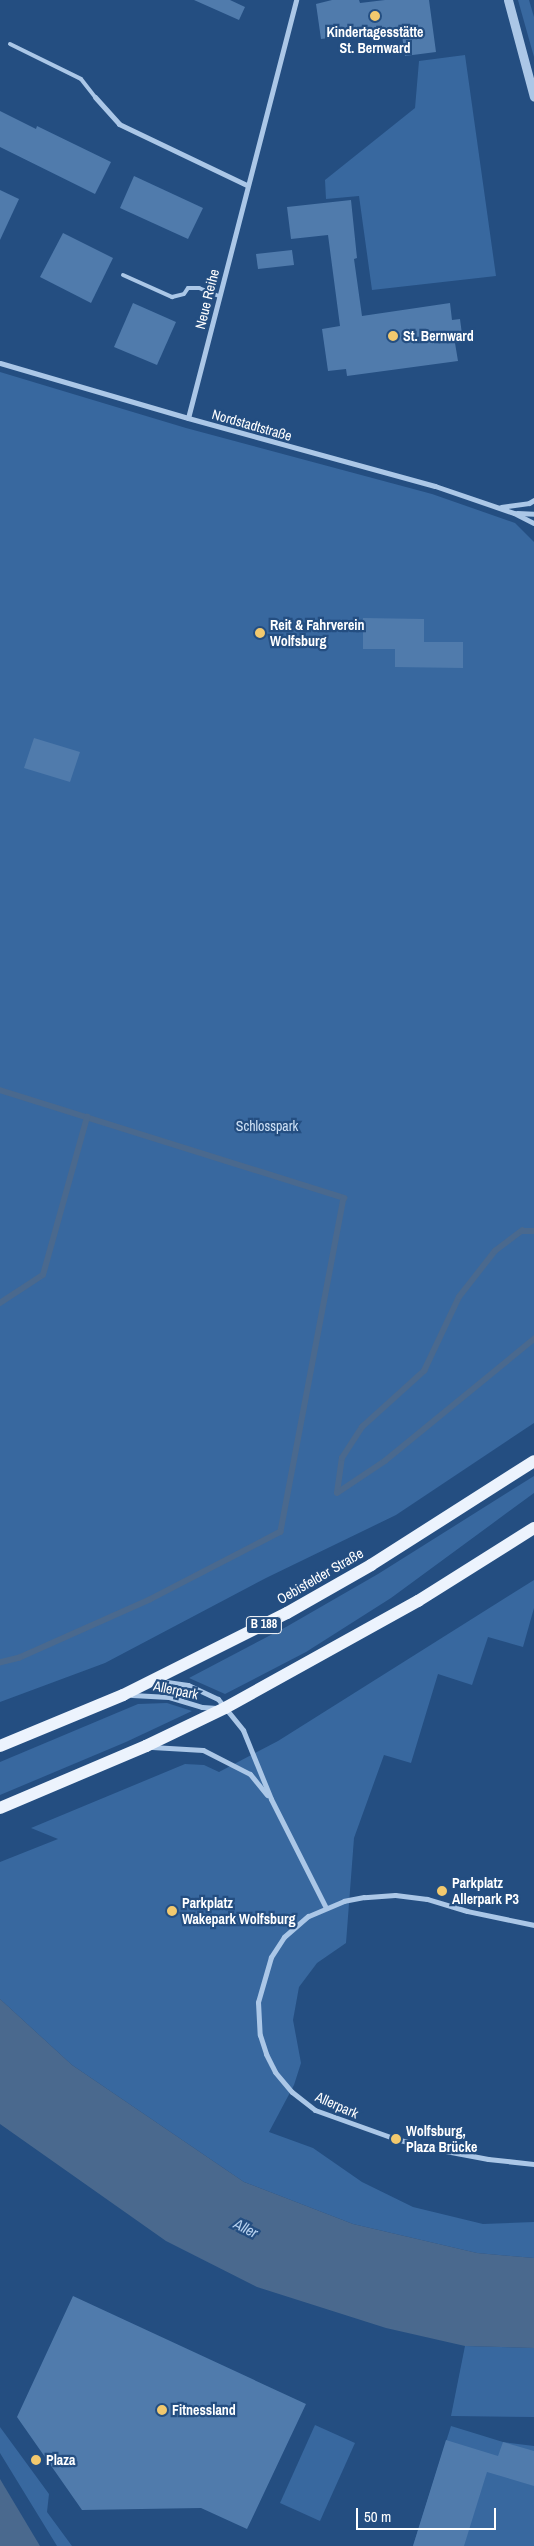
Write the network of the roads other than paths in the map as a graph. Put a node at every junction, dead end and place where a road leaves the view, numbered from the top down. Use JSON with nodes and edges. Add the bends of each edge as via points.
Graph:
{"nodes":[{"id":1,"x":296,"y":0,"type":"edge"},
{"id":2,"x":508,"y":0,"type":"edge"},
{"id":3,"x":10,"y":44,"type":"dead end"},
{"id":4,"x":95,"y":96,"type":"joint"},
{"id":5,"x":534,"y":97,"type":"edge"},
{"id":6,"x":246,"y":185,"type":"junction"},
{"id":7,"x":123,"y":275,"type":"dead end"},
{"id":8,"x":219,"y":296,"type":"junction"},
{"id":9,"x":0,"y":362,"type":"edge"},
{"id":10,"x":188,"y":418,"type":"junction"},
{"id":11,"x":534,"y":500,"type":"edge"},
{"id":12,"x":498,"y":507,"type":"junction"},
{"id":13,"x":514,"y":512,"type":"junction"},
{"id":14,"x":534,"y":514,"type":"edge"},
{"id":15,"x":534,"y":523,"type":"edge"},
{"id":16,"x":534,"y":1461,"type":"edge"},
{"id":17,"x":534,"y":1528,"type":"edge"},
{"id":18,"x":155,"y":1681,"type":"junction"},
{"id":19,"x":123,"y":1695,"type":"junction"},
{"id":20,"x":225,"y":1708,"type":"junction"},
{"id":21,"x":0,"y":1746,"type":"edge"},
{"id":22,"x":146,"y":1746,"type":"junction"},
{"id":23,"x":270,"y":1799,"type":"junction"},
{"id":24,"x":0,"y":1808,"type":"edge"},
{"id":25,"x":326,"y":1908,"type":"junction"},
{"id":26,"x":534,"y":1925,"type":"edge"},
{"id":27,"x":534,"y":2164,"type":"edge"}],
"edges":[{"from":1,"to":6,"type":"street","name":"Neue Reihe"},
{"from":2,"to":5,"type":"street"},
{"from":3,"to":4,"type":"lane","via":[[82,79]]},
{"from":4,"to":6,"type":"street","via":[[119,124]]},
{"from":6,"to":8,"type":"street","name":"Neue Reihe"},
{"from":7,"to":8,"type":"lane","via":[[172,297],[184,294],[188,288]]},
{"from":8,"to":10,"type":"street","name":"Neue Reihe"},
{"from":9,"to":10,"type":"street","name":"Nordstadtstraße"},
{"from":10,"to":12,"type":"street","name":"Nordstadtstraße","via":[[434,486]]},
{"from":11,"to":12,"type":"street","name":"Nordstadtstraße"},
{"from":12,"to":13,"type":"street","name":"Nordstadtstraße"},
{"from":13,"to":14,"type":"street","name":"Nordstadtstraße"},
{"from":13,"to":15,"type":"street","name":"Nordstadtstraße"},
{"from":16,"to":18,"type":"main road","name":"Oebisfelder Straße","number":"B 188","via":[[371,1565],[287,1613]]},
{"from":17,"to":20,"type":"main road","via":[[418,1601]]},
{"from":18,"to":19,"type":"main road","name":"Oebisfelder Straße","number":"B 188"},
{"from":18,"to":20,"type":"street","name":"Allerpark","via":[[188,1685],[218,1699]]},
{"from":19,"to":20,"type":"street","name":"Allerpark","via":[[152,1695],[202,1707]]},
{"from":19,"to":21,"type":"main road","name":"Oebisfelder Straße","number":"B 188"},
{"from":20,"to":22,"type":"main road"},
{"from":20,"to":23,"type":"street","name":"Allerpark","via":[[242,1730]]},
{"from":22,"to":23,"type":"street","name":"Allerpark","via":[[203,1750],[250,1774]]},
{"from":22,"to":24,"type":"main road"},
{"from":23,"to":25,"type":"street","name":"Allerpark"},
{"from":25,"to":26,"type":"street","name":"Allerpark","via":[[364,1897],[395,1895],[427,1899]]},
{"from":25,"to":27,"type":"street","name":"Allerpark","via":[[308,1916],[284,1937],[270,1957],[263,1979],[258,2002],[260,2035],[275,2072],[292,2092],[315,2110],[342,2121],[435,2149]]}]}
